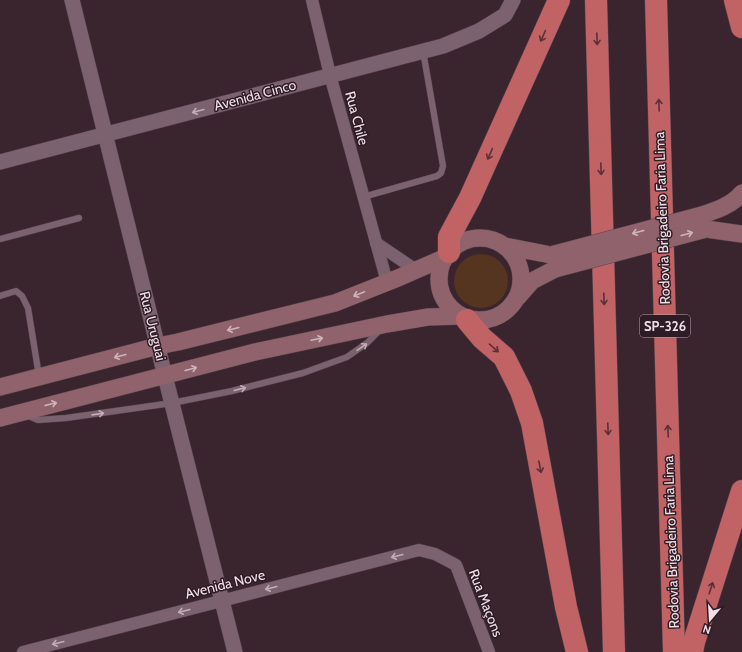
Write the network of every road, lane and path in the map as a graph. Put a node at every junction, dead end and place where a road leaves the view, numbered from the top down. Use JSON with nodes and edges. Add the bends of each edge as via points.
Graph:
{"nodes":[{"id":1,"x":72,"y":0,"type":"edge"},
{"id":2,"x":312,"y":0,"type":"edge"},
{"id":3,"x":513,"y":0,"type":"edge"},
{"id":4,"x":559,"y":0,"type":"edge"},
{"id":5,"x":596,"y":0,"type":"edge"},
{"id":6,"x":656,"y":0,"type":"edge"},
{"id":7,"x":735,"y":0,"type":"edge"},
{"id":8,"x":742,"y":27,"type":"edge"},
{"id":9,"x":423,"y":51,"type":"junction"},
{"id":10,"x":330,"y":76,"type":"junction"},
{"id":11,"x":106,"y":135,"type":"junction"},
{"id":12,"x":0,"y":162,"type":"edge"},
{"id":13,"x":742,"y":193,"type":"edge"},
{"id":14,"x":363,"y":197,"type":"junction"},
{"id":15,"x":79,"y":218,"type":"dead end"},
{"id":16,"x":704,"y":222,"type":"junction"},
{"id":17,"x":742,"y":234,"type":"edge"},
{"id":18,"x":0,"y":239,"type":"edge"},
{"id":19,"x":376,"y":243,"type":"junction"},
{"id":20,"x":504,"y":246,"type":"junction"},
{"id":21,"x":447,"y":254,"type":"junction"},
{"id":22,"x":553,"y":262,"type":"junction"},
{"id":23,"x":416,"y":270,"type":"junction"},
{"id":24,"x":387,"y":282,"type":"junction"},
{"id":25,"x":0,"y":296,"type":"edge"},
{"id":26,"x":518,"y":298,"type":"junction"},
{"id":27,"x":464,"y":318,"type":"junction"},
{"id":28,"x":386,"y":324,"type":"junction"},
{"id":29,"x":158,"y":346,"type":"junction"},
{"id":30,"x":165,"y":376,"type":"junction"},
{"id":31,"x":39,"y":377,"type":"junction"},
{"id":32,"x":0,"y":387,"type":"edge"},
{"id":33,"x":172,"y":403,"type":"junction"},
{"id":34,"x":18,"y":413,"type":"junction"},
{"id":35,"x":0,"y":418,"type":"edge"},
{"id":36,"x":742,"y":491,"type":"edge"},
{"id":37,"x":435,"y":554,"type":"joint"},
{"id":38,"x":222,"y":601,"type":"junction"},
{"id":39,"x":566,"y":607,"type":"junction"},
{"id":40,"x":23,"y":652,"type":"edge"},
{"id":41,"x":235,"y":652,"type":"edge"},
{"id":42,"x":489,"y":652,"type":"edge"},
{"id":43,"x":562,"y":652,"type":"edge"},
{"id":44,"x":577,"y":652,"type":"edge"},
{"id":45,"x":614,"y":652,"type":"edge"},
{"id":46,"x":674,"y":652,"type":"edge"},
{"id":47,"x":692,"y":652,"type":"edge"}],
"edges":[{"from":1,"to":11,"type":"street","name":"Rua Uruguai"},
{"from":2,"to":10,"type":"street","name":"Rua Chile"},
{"from":3,"to":9,"type":"street","name":"Avenida Cinco","via":[[505,15],[479,31]]},
{"from":4,"to":21,"type":"highway","one_way":true,"via":[[470,198],[449,236]]},
{"from":5,"to":45,"type":"highway","one_way":true},
{"from":46,"to":6,"type":"highway","name":"Rodovia Brigadeiro Faria Lima","number":"SP-326","one_way":true},
{"from":7,"to":8,"type":"highway"},
{"from":9,"to":10,"type":"street","name":"Avenida Cinco"},
{"from":9,"to":14,"type":"lane","via":[[443,166],[437,176]]},
{"from":10,"to":11,"type":"street","name":"Avenida Cinco","one_way":true},
{"from":10,"to":14,"type":"street","name":"Rua Chile"},
{"from":11,"to":12,"type":"street","name":"Avenida Cinco"},
{"from":11,"to":29,"type":"street","name":"Rua Uruguai"},
{"from":13,"to":16,"type":"main road"},
{"from":14,"to":19,"type":"street","name":"Rua Chile"},
{"from":15,"to":18,"type":"lane"},
{"from":16,"to":17,"type":"main road"},
{"from":16,"to":22,"type":"main road","bridge":true},
{"from":19,"to":23,"type":"street"},
{"from":19,"to":24,"type":"street","name":"Rua Chile"},
{"from":20,"to":21,"type":"main road","via":[[482,238],[458,244]]},
{"from":20,"to":22,"type":"main road"},
{"from":20,"to":26,"type":"main road","via":[[513,254],[522,275]]},
{"from":21,"to":23,"type":"main road"},
{"from":21,"to":27,"type":"main road","via":[[440,269],[439,283],[442,296],[450,307]]},
{"from":22,"to":26,"type":"main road"},
{"from":23,"to":24,"type":"main road"},
{"from":24,"to":29,"type":"main road","one_way":true,"via":[[335,303]]},
{"from":25,"to":31,"type":"lane","via":[[16,291],[22,296],[28,308]]},
{"from":26,"to":27,"type":"main road","via":[[510,309],[499,317],[485,320]]},
{"from":27,"to":28,"type":"main road","via":[[428,317]]},
{"from":27,"to":39,"type":"highway","one_way":true,"via":[[504,357],[532,423]]},
{"from":30,"to":28,"type":"main road","one_way":true,"via":[[255,352]]},
{"from":33,"to":28,"type":"lane","one_way":true,"via":[[303,373],[347,357],[367,343]]},
{"from":29,"to":30,"type":"street","name":"Rua Uruguai"},
{"from":29,"to":31,"type":"main road","one_way":true},
{"from":30,"to":33,"type":"street","name":"Rua Uruguai"},
{"from":34,"to":30,"type":"main road","one_way":true},
{"from":31,"to":32,"type":"main road"},
{"from":34,"to":33,"type":"lane","one_way":true,"via":[[38,420]]},
{"from":33,"to":38,"type":"street","name":"Rua Uruguai"},
{"from":34,"to":35,"type":"main road"},
{"from":47,"to":36,"type":"highway","one_way":true},
{"from":37,"to":38,"type":"street","name":"Avenida Nove","one_way":true,"via":[[419,550]]},
{"from":37,"to":42,"type":"street","name":"Rua Maçons","via":[[456,565]]},
{"from":38,"to":40,"type":"street","name":"Avenida Nove","one_way":true},
{"from":38,"to":41,"type":"street","name":"Rua Uruguai"},
{"from":39,"to":43,"type":"highway"},
{"from":39,"to":44,"type":"highway"}]}
